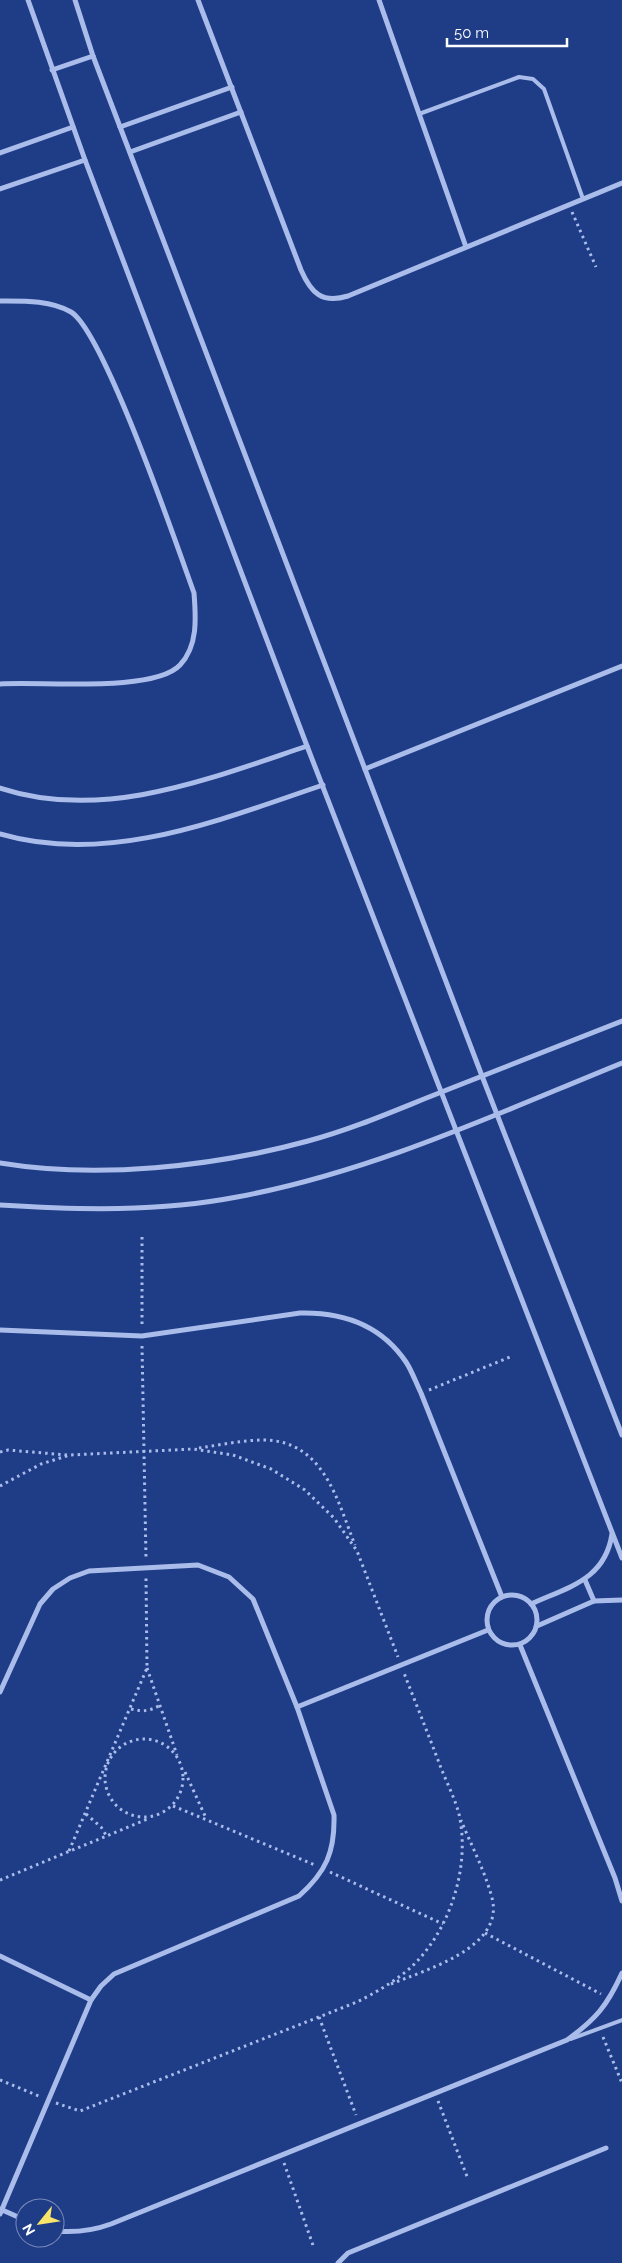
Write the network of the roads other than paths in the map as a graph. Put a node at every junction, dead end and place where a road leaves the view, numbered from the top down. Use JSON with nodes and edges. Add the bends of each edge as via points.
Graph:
{"nodes":[{"id":1,"x":28,"y":0,"type":"edge"},
{"id":2,"x":75,"y":0,"type":"edge"},
{"id":3,"x":198,"y":0,"type":"edge"},
{"id":4,"x":378,"y":0,"type":"edge"},
{"id":5,"x":93,"y":56,"type":"junction"},
{"id":6,"x":52,"y":70,"type":"junction"},
{"id":7,"x":232,"y":87,"type":"junction"},
{"id":8,"x":241,"y":112,"type":"junction"},
{"id":9,"x":419,"y":114,"type":"junction"},
{"id":10,"x":73,"y":126,"type":"junction"},
{"id":11,"x":120,"y":127,"type":"junction"},
{"id":12,"x":130,"y":152,"type":"junction"},
{"id":13,"x":0,"y":153,"type":"edge"},
{"id":14,"x":85,"y":160,"type":"junction"},
{"id":15,"x":622,"y":183,"type":"edge"},
{"id":16,"x":0,"y":189,"type":"edge"},
{"id":17,"x":583,"y":199,"type":"junction"},
{"id":18,"x":466,"y":247,"type":"junction"},
{"id":19,"x":0,"y":301,"type":"edge"},
{"id":20,"x":622,"y":666,"type":"edge"},
{"id":21,"x":0,"y":684,"type":"edge"},
{"id":22,"x":307,"y":746,"type":"junction"},
{"id":23,"x":365,"y":770,"type":"junction"},
{"id":24,"x":323,"y":785,"type":"junction"},
{"id":25,"x":0,"y":788,"type":"edge"},
{"id":26,"x":0,"y":834,"type":"edge"},
{"id":27,"x":622,"y":1021,"type":"edge"},
{"id":28,"x":622,"y":1063,"type":"edge"},
{"id":29,"x":482,"y":1076,"type":"junction"},
{"id":30,"x":440,"y":1093,"type":"junction"},
{"id":31,"x":497,"y":1114,"type":"junction"},
{"id":32,"x":455,"y":1132,"type":"junction"},
{"id":33,"x":0,"y":1163,"type":"edge"},
{"id":34,"x":0,"y":1205,"type":"edge"},
{"id":35,"x":0,"y":1330,"type":"edge"},
{"id":36,"x":622,"y":1435,"type":"edge"},
{"id":37,"x":612,"y":1534,"type":"junction"},
{"id":38,"x":622,"y":1558,"type":"edge"},
{"id":39,"x":585,"y":1580,"type":"junction"},
{"id":40,"x":502,"y":1597,"type":"junction"},
{"id":41,"x":622,"y":1600,"type":"edge"},
{"id":42,"x":594,"y":1601,"type":"junction"},
{"id":43,"x":532,"y":1604,"type":"junction"},
{"id":44,"x":537,"y":1626,"type":"junction"},
{"id":45,"x":488,"y":1630,"type":"junction"},
{"id":46,"x":520,"y":1645,"type":"junction"},
{"id":47,"x":0,"y":1692,"type":"edge"},
{"id":48,"x":297,"y":1707,"type":"junction"},
{"id":49,"x":622,"y":1901,"type":"edge"},
{"id":50,"x":0,"y":1956,"type":"edge"},
{"id":51,"x":622,"y":1973,"type":"edge"},
{"id":52,"x":91,"y":2000,"type":"junction"},
{"id":53,"x":622,"y":2020,"type":"edge"},
{"id":54,"x":567,"y":2040,"type":"junction"},
{"id":55,"x":606,"y":2148,"type":"dead end"},
{"id":56,"x":1,"y":2211,"type":"edge"},
{"id":57,"x":15,"y":2216,"type":"edge"},
{"id":58,"x":65,"y":2232,"type":"edge"},
{"id":59,"x":338,"y":2263,"type":"edge"}],
"edges":[{"from":1,"to":6,"type":"street"},
{"from":2,"to":5,"type":"street"},
{"from":3,"to":7,"type":"street"},
{"from":4,"to":9,"type":"street"},
{"from":5,"to":6,"type":"street"},
{"from":5,"to":11,"type":"street"},
{"from":6,"to":10,"type":"street"},
{"from":7,"to":8,"type":"street"},
{"from":7,"to":11,"type":"street"},
{"from":8,"to":12,"type":"street"},
{"from":8,"to":18,"type":"street","via":[[301,270],[310,288],[318,295],[338,299],[348,296]]},
{"from":9,"to":17,"type":"lane","via":[[519,77],[533,79],[544,89]]},
{"from":9,"to":18,"type":"street"},
{"from":10,"to":13,"type":"street"},
{"from":10,"to":14,"type":"street"},
{"from":11,"to":12,"type":"street"},
{"from":12,"to":23,"type":"street"},
{"from":14,"to":16,"type":"street"},
{"from":14,"to":22,"type":"street"},
{"from":15,"to":17,"type":"street"},
{"from":17,"to":18,"type":"street"},
{"from":19,"to":21,"type":"street","via":[[53,304],[72,312],[84,324],[115,387],[143,456],[194,593],[196,616],[194,639],[187,655],[179,667],[166,674],[133,681],[91,684]]},
{"from":20,"to":23,"type":"street"},
{"from":22,"to":24,"type":"street"},
{"from":22,"to":25,"type":"street","via":[[181,786],[113,799],[84,802],[30,796]]},
{"from":23,"to":29,"type":"street"},
{"from":24,"to":26,"type":"street","via":[[198,827],[167,834],[76,844]]},
{"from":24,"to":30,"type":"street"},
{"from":27,"to":29,"type":"street"},
{"from":28,"to":31,"type":"street"},
{"from":29,"to":30,"type":"street"},
{"from":29,"to":31,"type":"street"},
{"from":30,"to":32,"type":"street"},
{"from":30,"to":33,"type":"street","via":[[308,1141],[234,1158],[159,1167],[84,1170]]},
{"from":31,"to":32,"type":"street"},
{"from":31,"to":36,"type":"street"},
{"from":32,"to":34,"type":"street","via":[[314,1180],[236,1198],[158,1207],[98,1209]]},
{"from":32,"to":37,"type":"street"},
{"from":35,"to":40,"type":"street","via":[[142,1336],[323,1312],[370,1328],[390,1343],[406,1362]]},
{"from":37,"to":38,"type":"street"},
{"from":37,"to":39,"type":"street","via":[[604,1560]]},
{"from":39,"to":42,"type":"street"},
{"from":39,"to":43,"type":"street"},
{"from":40,"to":43,"type":"street","via":[[518,1595]]},
{"from":40,"to":45,"type":"street","via":[[488,1610]]},
{"from":41,"to":42,"type":"street"},
{"from":42,"to":44,"type":"street"},
{"from":43,"to":44,"type":"street","via":[[538,1618]]},
{"from":44,"to":46,"type":"street","via":[[531,1638]]},
{"from":45,"to":46,"type":"street","via":[[492,1637],[505,1645]]},
{"from":45,"to":48,"type":"street"},
{"from":46,"to":49,"type":"street"},
{"from":47,"to":48,"type":"street","via":[[40,1604],[53,1589],[70,1578],[89,1571],[198,1565],[214,1570],[242,1587],[253,1599]]},
{"from":48,"to":52,"type":"street","via":[[334,1815],[331,1852],[324,1869],[299,1896],[114,1974]]},
{"from":50,"to":52,"type":"street"},
{"from":51,"to":54,"type":"street","via":[[610,2000],[591,2023]]},
{"from":52,"to":56,"type":"street"},
{"from":53,"to":54,"type":"lane"},
{"from":54,"to":58,"type":"street","via":[[112,2224],[93,2230]]},
{"from":55,"to":59,"type":"street","via":[[348,2253]]},
{"from":56,"to":57,"type":"street"}]}
